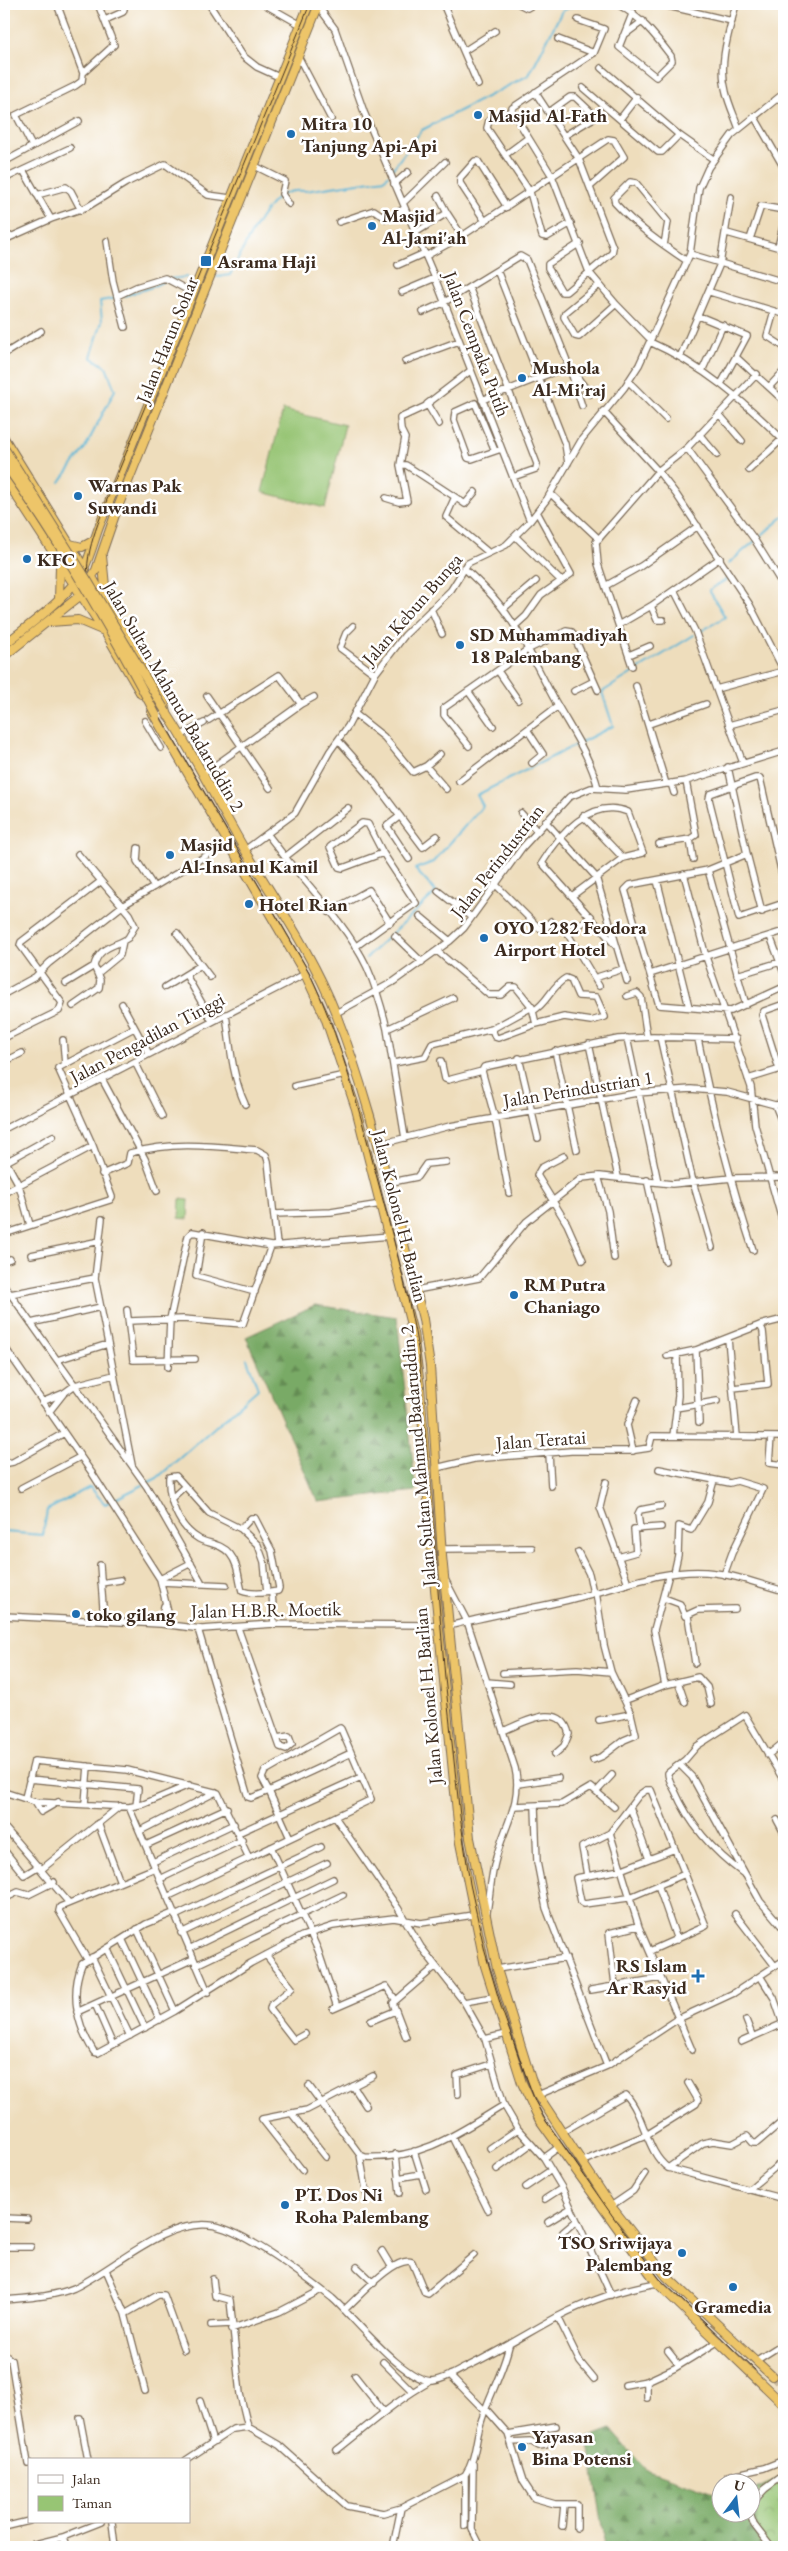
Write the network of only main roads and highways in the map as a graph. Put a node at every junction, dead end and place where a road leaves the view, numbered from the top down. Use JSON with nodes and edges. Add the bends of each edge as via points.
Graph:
{"nodes":[{"id":1,"x":309,"y":4,"type":"edge"},
{"id":2,"x":318,"y":5,"type":"edge"},
{"id":3,"x":179,"y":327,"type":"junction"},
{"id":4,"x":188,"y":331,"type":"junction"},
{"id":5,"x":4,"y":438,"type":"edge"},
{"id":6,"x":4,"y":448,"type":"edge"},
{"id":7,"x":4,"y":463,"type":"edge"},
{"id":8,"x":4,"y":478,"type":"edge"},
{"id":9,"x":66,"y":537,"type":"junction"},
{"id":10,"x":93,"y":541,"type":"junction"},
{"id":11,"x":70,"y":544,"type":"junction"},
{"id":12,"x":50,"y":548,"type":"junction"},
{"id":13,"x":101,"y":551,"type":"junction"},
{"id":14,"x":60,"y":563,"type":"junction"},
{"id":15,"x":85,"y":566,"type":"junction"},
{"id":16,"x":89,"y":578,"type":"junction"},
{"id":17,"x":74,"y":584,"type":"junction"},
{"id":18,"x":81,"y":595,"type":"junction"},
{"id":19,"x":59,"y":599,"type":"junction"},
{"id":20,"x":106,"y":600,"type":"junction"},
{"id":21,"x":90,"y":609,"type":"junction"},
{"id":22,"x":48,"y":622,"type":"junction"},
{"id":23,"x":105,"y":632,"type":"junction"},
{"id":24,"x":4,"y":645,"type":"edge"},
{"id":25,"x":4,"y":656,"type":"edge"},
{"id":26,"x":167,"y":714,"type":"junction"},
{"id":27,"x":158,"y":720,"type":"junction"},
{"id":28,"x":422,"y":1313,"type":"junction"},
{"id":29,"x":409,"y":1316,"type":"junction"},
{"id":30,"x":467,"y":1813,"type":"junction"},
{"id":31,"x":456,"y":1814,"type":"junction"},
{"id":32,"x":772,"y":2376,"type":"tunnel mouth"},
{"id":33,"x":784,"y":2405,"type":"edge"}],
"edges":[{"from":1,"to":3,"type":"highway","name":"Jalan Harun Sohar"},
{"from":2,"to":4,"type":"highway","name":"Jalan Harun Sohar"},
{"from":3,"to":4,"type":"highway"},
{"from":3,"to":10,"type":"highway","name":"Jalan Harun Sohar"},
{"from":4,"to":13,"type":"highway","name":"Jalan Harun Sohar"},
{"from":5,"to":9,"type":"highway"},
{"from":6,"to":26,"type":"highway","name":"Jalan Sultan Mahmud Badaruddin 2","bridge":true,"via":[[90,583]]},
{"from":7,"to":27,"type":"highway","name":"Jalan Sultan Mahmud Badaruddin 2","bridge":true,"via":[[92,600],[140,682]]},
{"from":8,"to":12,"type":"highway","name":"Jalan Kolonel H. Barlian"},
{"from":9,"to":11,"type":"highway"},
{"from":9,"to":12,"type":"highway","via":[[61,545]]},
{"from":10,"to":11,"type":"highway","via":[[82,547]]},
{"from":10,"to":15,"type":"highway","name":"Jalan Harun Sohar"},
{"from":11,"to":15,"type":"highway"},
{"from":12,"to":14,"type":"highway","name":"Jalan Kolonel H. Barlian"},
{"from":13,"to":16,"type":"highway","name":"Jalan Harun Sohar"},
{"from":13,"to":20,"type":"highway"},
{"from":14,"to":17,"type":"highway","name":"Jalan Kolonel H. Barlian"},
{"from":14,"to":19,"type":"highway"},
{"from":15,"to":16,"type":"highway"},
{"from":15,"to":17,"type":"highway"},
{"from":16,"to":17,"type":"highway"},
{"from":16,"to":18,"type":"highway","name":"Jalan Harun Sohar"},
{"from":16,"to":20,"type":"highway"},
{"from":17,"to":18,"type":"highway","name":"Jalan Kolonel H. Barlian"},
{"from":17,"to":19,"type":"highway"},
{"from":18,"to":21,"type":"highway","name":"Jalan Kolonel H. Barlian"},
{"from":18,"to":22,"type":"highway","name":"Jalan Harun Sohar"},
{"from":19,"to":24,"type":"highway"},
{"from":20,"to":21,"type":"highway","via":[[97,600]]},
{"from":20,"to":26,"type":"highway","via":[[164,698]]},
{"from":21,"to":23,"type":"highway","name":"Jalan Kolonel H. Barlian"},
{"from":22,"to":23,"type":"highway","via":[[78,620]]},
{"from":22,"to":25,"type":"highway","name":"Jalan Harun Sohar"},
{"from":23,"to":27,"type":"highway","name":"Jalan Kolonel H. Barlian"},
{"from":26,"to":28,"type":"highway","name":"Jalan Sultan Mahmud Badaruddin 2","via":[[313,964],[336,1013],[377,1145]]},
{"from":27,"to":29,"type":"highway","name":"Jalan Kolonel H. Barlian","via":[[305,974],[325,1017],[345,1074]]},
{"from":28,"to":29,"type":"highway"},
{"from":28,"to":30,"type":"highway","name":"Jalan Sultan Mahmud Badaruddin 2","via":[[430,1366],[441,1549]]},
{"from":29,"to":31,"type":"highway","name":"Jalan Kolonel H. Barlian","via":[[420,1386]]},
{"from":30,"to":31,"type":"highway"},
{"from":30,"to":32,"type":"highway","name":"Jalan Sultan Mahmud Badaruddin 2","via":[[497,1970],[538,2095],[611,2206],[666,2276]]},
{"from":31,"to":33,"type":"highway","name":"Jalan Kolonel H. Barlian","via":[[473,1916],[493,1997],[526,2093],[540,2119],[657,2283]]}]}
